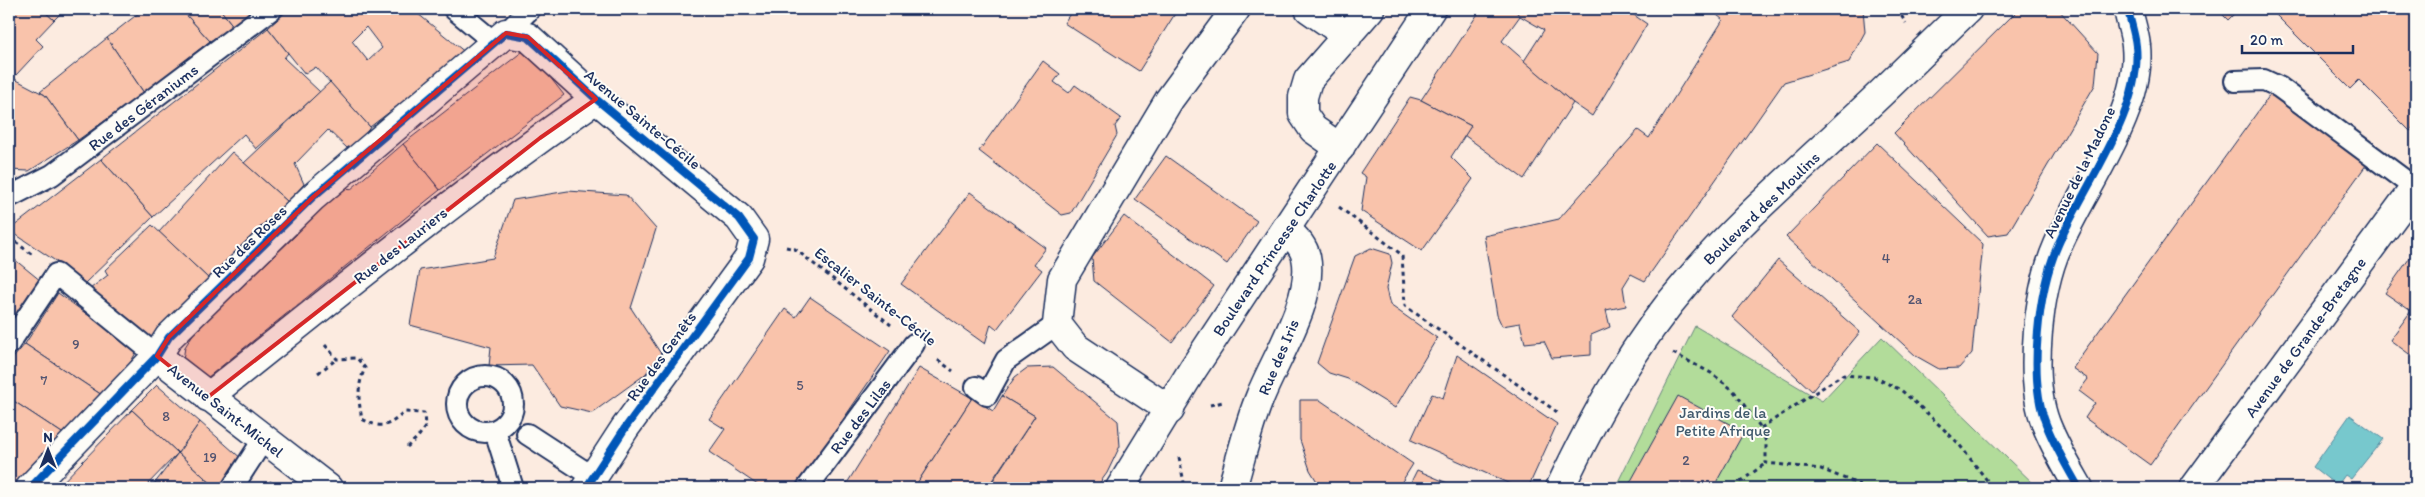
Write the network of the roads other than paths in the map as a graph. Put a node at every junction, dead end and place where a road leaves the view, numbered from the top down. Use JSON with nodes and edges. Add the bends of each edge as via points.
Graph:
{"nodes":[{"id":1,"x":272,"y":9,"type":"edge"},
{"id":2,"x":454,"y":9,"type":"edge"},
{"id":3,"x":530,"y":9,"type":"edge"},
{"id":4,"x":1236,"y":9,"type":"edge"},
{"id":5,"x":1309,"y":9,"type":"edge"},
{"id":6,"x":1370,"y":9,"type":"edge"},
{"id":7,"x":1432,"y":9,"type":"edge"},
{"id":8,"x":1968,"y":9,"type":"edge"},
{"id":9,"x":2128,"y":9,"type":"edge"},
{"id":10,"x":1348,"y":36,"type":"junction"},
{"id":11,"x":501,"y":38,"type":"junction"},
{"id":12,"x":2235,"y":81,"type":"dead end"},
{"id":13,"x":596,"y":99,"type":"junction"},
{"id":14,"x":1340,"y":148,"type":"junction"},
{"id":15,"x":2415,"y":187,"type":"edge"},
{"id":16,"x":9,"y":197,"type":"edge"},
{"id":17,"x":1286,"y":230,"type":"junction"},
{"id":18,"x":754,"y":239,"type":"joint"},
{"id":19,"x":1057,"y":324,"type":"junction"},
{"id":20,"x":9,"y":344,"type":"edge"},
{"id":21,"x":914,"y":344,"type":"road end"},
{"id":22,"x":157,"y":356,"type":"junction"},
{"id":23,"x":976,"y":387,"type":"road end"},
{"id":24,"x":208,"y":397,"type":"junction"},
{"id":25,"x":1170,"y":410,"type":"junction"},
{"id":26,"x":495,"y":431,"type":"dead end"},
{"id":27,"x":527,"y":434,"type":"dead end"},
{"id":28,"x":263,"y":440,"type":"junction"},
{"id":29,"x":590,"y":483,"type":"edge"},
{"id":30,"x":30,"y":488,"type":"edge"},
{"id":31,"x":232,"y":488,"type":"edge"},
{"id":32,"x":328,"y":488,"type":"edge"},
{"id":33,"x":513,"y":488,"type":"edge"},
{"id":34,"x":807,"y":488,"type":"edge"},
{"id":35,"x":1120,"y":488,"type":"edge"},
{"id":36,"x":1232,"y":488,"type":"edge"},
{"id":37,"x":1560,"y":488,"type":"edge"},
{"id":38,"x":2079,"y":488,"type":"edge"},
{"id":39,"x":2194,"y":488,"type":"edge"}],
"edges":[{"from":1,"to":16,"type":"lane","name":"Rue des Géraniums","via":[[52,175]]},
{"from":2,"to":11,"type":"lane"},
{"from":3,"to":11,"type":"lane"},
{"from":4,"to":19,"type":"street","via":[[1169,100],[1062,279]]},
{"from":5,"to":10,"type":"street"},
{"from":6,"to":10,"type":"street"},
{"from":7,"to":14,"type":"street","name":"Boulevard Princesse Charlotte"},
{"from":8,"to":37,"type":"street","name":"Boulevard des Moulins","via":[[1738,226],[1688,280],[1622,371],[1586,433]]},
{"from":9,"to":38,"type":"street","name":"Avenue de la Madone","via":[[2136,46],[2135,78],[2124,114],[2057,246],[2043,297],[2037,342],[2038,383],[2045,423]]},
{"from":10,"to":14,"type":"street","via":[[1308,80],[1303,97],[1303,114],[1313,129]]},
{"from":11,"to":13,"type":"street","name":"Avenue Sainte-Cécile","via":[[528,37]]},
{"from":11,"to":22,"type":"street","name":"Rue des Roses","via":[[313,197],[169,337]]},
{"from":12,"to":15,"type":"lane","via":[[2264,80],[2279,87]]},
{"from":13,"to":18,"type":"street","name":"Avenue Sainte-Cécile","via":[[739,218]]},
{"from":13,"to":24,"type":"street","name":"Rue des Lauriers","via":[[540,138],[304,319]]},
{"from":14,"to":17,"type":"street","name":"Boulevard Princesse Charlotte"},
{"from":15,"to":39,"type":"street","name":"Avenue de Grande-Bretagne"},
{"from":17,"to":25,"type":"street","name":"Boulevard Princesse Charlotte","via":[[1193,369]]},
{"from":17,"to":36,"type":"street","name":"Rue des Iris","via":[[1298,240],[1306,256],[1304,291],[1291,331],[1260,397]]},
{"from":18,"to":29,"type":"street","name":"Rue des Genêts","via":[[749,258],[625,428]]},
{"from":19,"to":23,"type":"lane","via":[[1006,360],[987,395]]},
{"from":19,"to":25,"type":"street","via":[[1075,347]]},
{"from":20,"to":22,"type":"lane","name":"Avenue Saint-Michel","via":[[56,274]]},
{"from":21,"to":34,"type":"lane","name":"Rue des Lilas"},
{"from":22,"to":24,"type":"street","name":"Avenue Saint-Michel"},
{"from":22,"to":30,"type":"street","name":"Rue des Roses"},
{"from":24,"to":28,"type":"street","name":"Avenue Saint-Michel"},
{"from":25,"to":35,"type":"street","name":"Boulevard Princesse Charlotte"},
{"from":26,"to":33,"type":"lane"},
{"from":27,"to":29,"type":"lane"},
{"from":28,"to":31,"type":"lane"},
{"from":28,"to":32,"type":"street","name":"Avenue Saint-Michel"}]}
